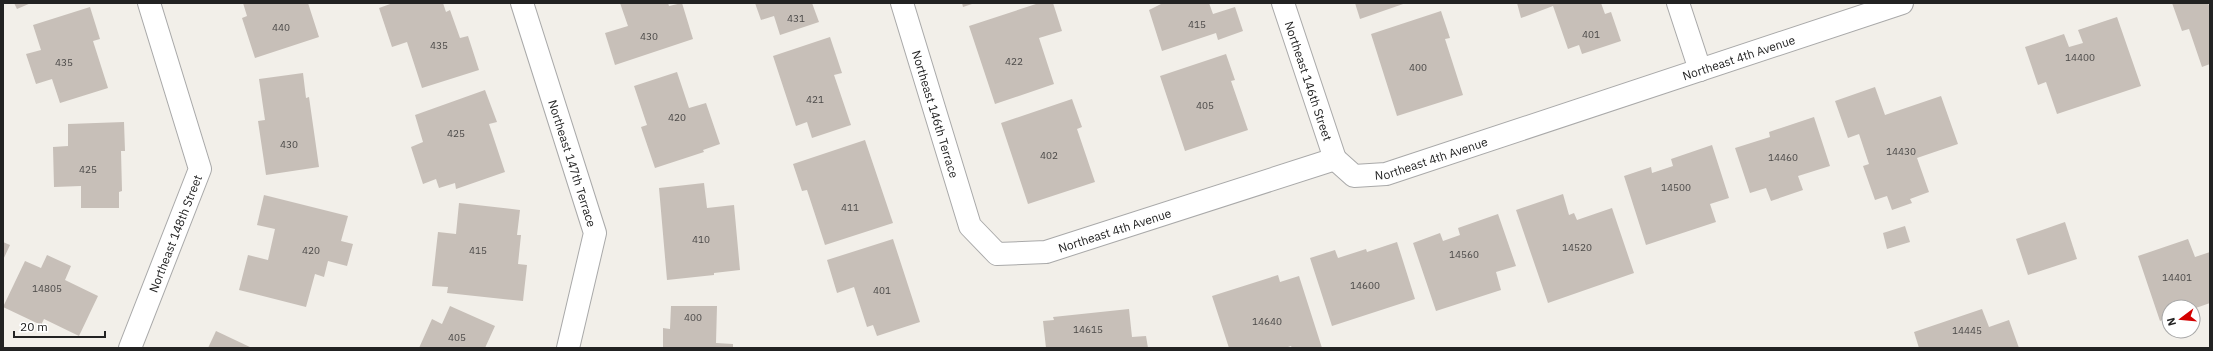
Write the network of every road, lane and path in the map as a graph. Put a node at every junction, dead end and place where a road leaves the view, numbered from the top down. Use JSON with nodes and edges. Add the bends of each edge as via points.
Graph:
{"nodes":[{"id":1,"x":149,"y":3,"type":"edge"},
{"id":2,"x":522,"y":3,"type":"edge"},
{"id":3,"x":902,"y":3,"type":"edge"},
{"id":4,"x":1283,"y":3,"type":"edge"},
{"id":5,"x":1678,"y":3,"type":"edge"},
{"id":6,"x":1902,"y":3,"type":"edge"},
{"id":7,"x":1700,"y":70,"type":"junction"},
{"id":8,"x":1335,"y":159,"type":"junction"},
{"id":9,"x":970,"y":226,"type":"joint"},
{"id":10,"x":130,"y":348,"type":"edge"},
{"id":11,"x":568,"y":348,"type":"edge"}],
"edges":[{"from":1,"to":10,"type":"street","name":"Northeast 148th Street","via":[[200,169]]},
{"from":2,"to":11,"type":"street","name":"Northeast 147th Terrace","via":[[595,233]]},
{"from":3,"to":9,"type":"street","name":"Northeast 146th Terrace"},
{"from":4,"to":8,"type":"street","name":"Northeast 146th Street"},
{"from":5,"to":7,"type":"street"},
{"from":6,"to":7,"type":"street","name":"Northeast 4th Avenue"},
{"from":7,"to":8,"type":"street","name":"Northeast 4th Avenue","via":[[1386,174],[1354,176]]},
{"from":8,"to":9,"type":"street","name":"Northeast 4th Avenue","via":[[1046,252],[997,254]]}]}
